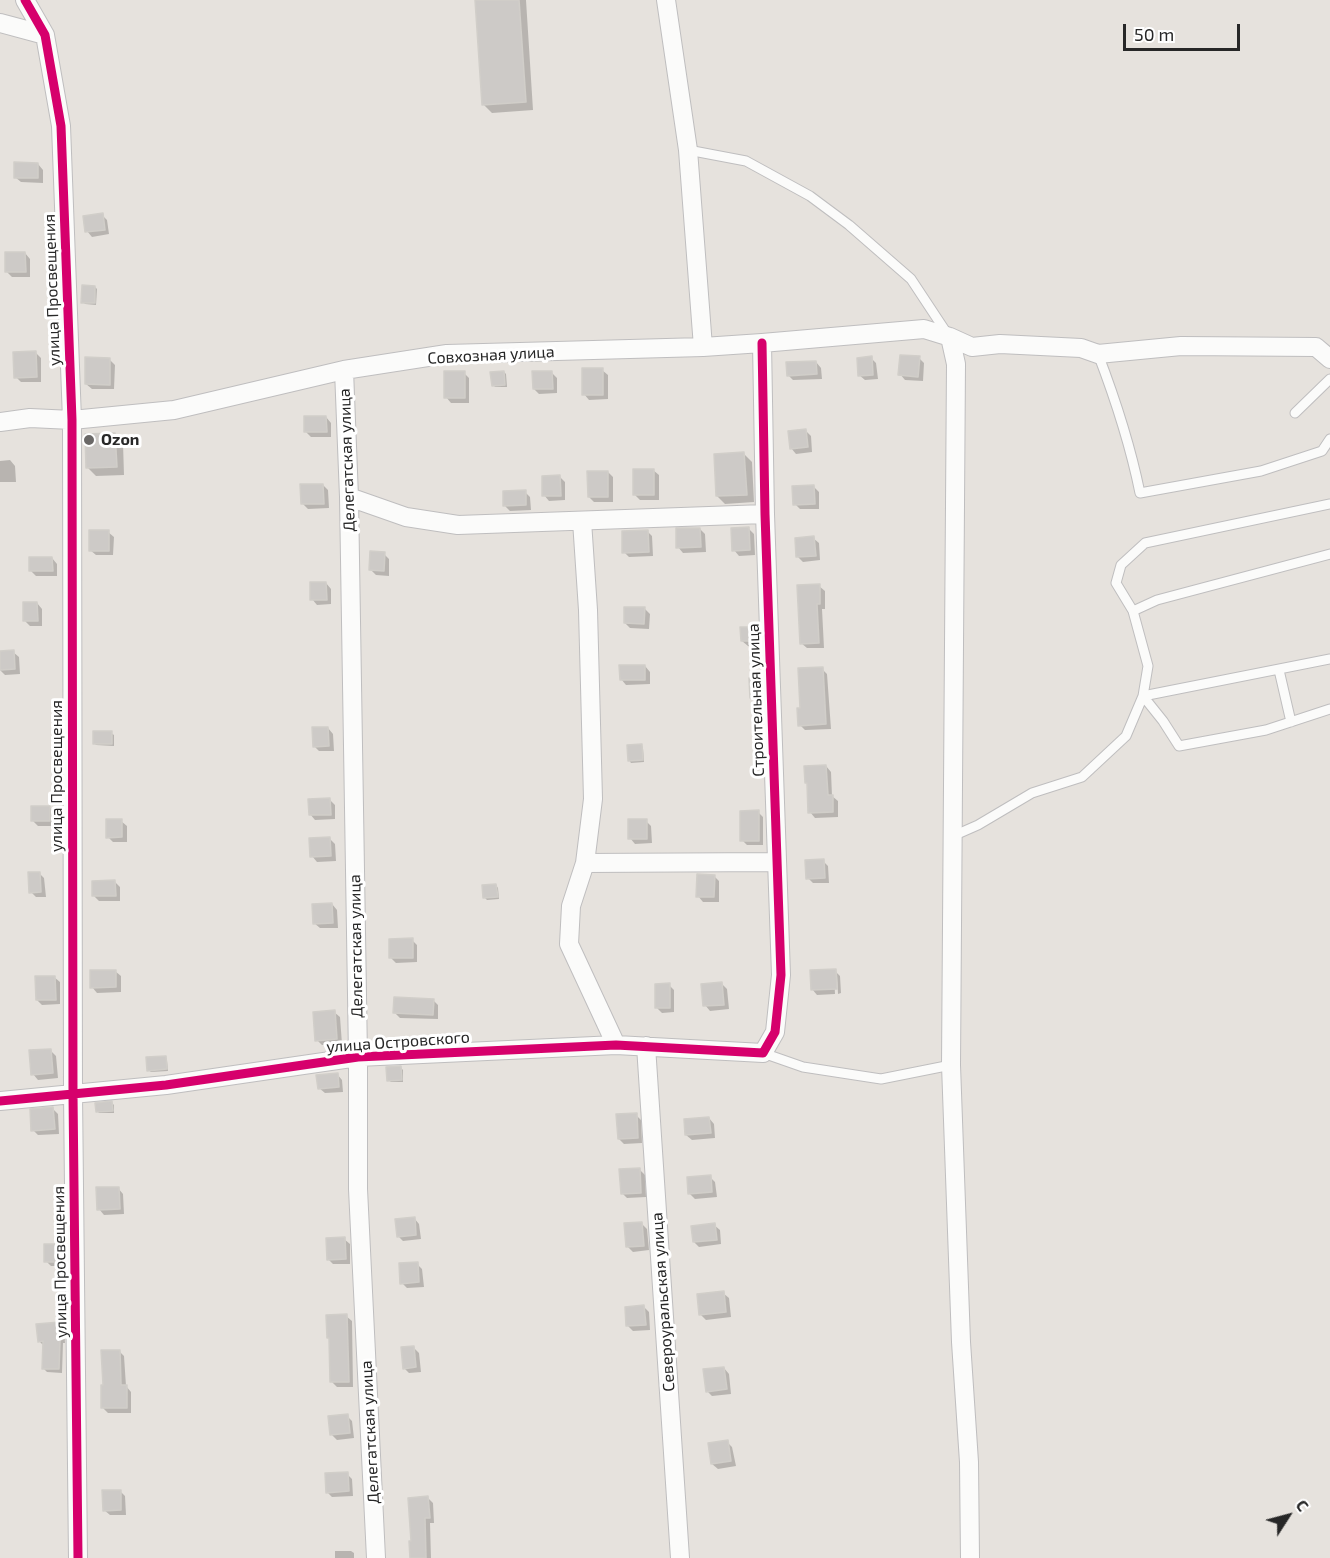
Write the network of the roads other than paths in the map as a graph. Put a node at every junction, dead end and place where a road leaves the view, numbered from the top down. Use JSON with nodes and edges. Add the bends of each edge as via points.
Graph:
{"nodes":[{"id":1,"x":25,"y":0,"type":"edge"},
{"id":2,"x":666,"y":0,"type":"edge"},
{"id":3,"x":0,"y":23,"type":"edge"},
{"id":4,"x":45,"y":34,"type":"junction"},
{"id":5,"x":688,"y":150,"type":"junction"},
{"id":6,"x":950,"y":337,"type":"junction"},
{"id":7,"x":762,"y":343,"type":"junction"},
{"id":8,"x":703,"y":347,"type":"junction"},
{"id":9,"x":1098,"y":354,"type":"junction"},
{"id":10,"x":1330,"y":359,"type":"edge"},
{"id":11,"x":344,"y":370,"type":"junction"},
{"id":12,"x":1330,"y":380,"type":"edge"},
{"id":13,"x":1295,"y":413,"type":"dead end"},
{"id":14,"x":72,"y":420,"type":"junction"},
{"id":15,"x":0,"y":422,"type":"edge"},
{"id":16,"x":1330,"y":439,"type":"edge"},
{"id":17,"x":349,"y":497,"type":"junction"},
{"id":18,"x":1330,"y":504,"type":"edge"},
{"id":19,"x":765,"y":514,"type":"junction"},
{"id":20,"x":582,"y":521,"type":"junction"},
{"id":21,"x":1330,"y":554,"type":"edge"},
{"id":22,"x":1133,"y":611,"type":"junction"},
{"id":23,"x":1330,"y":659,"type":"edge"},
{"id":24,"x":1279,"y":670,"type":"junction"},
{"id":25,"x":1143,"y":696,"type":"junction"},
{"id":26,"x":1330,"y":709,"type":"edge"},
{"id":27,"x":1291,"y":722,"type":"junction"},
{"id":28,"x":953,"y":836,"type":"junction"},
{"id":29,"x":776,"y":862,"type":"junction"},
{"id":30,"x":585,"y":863,"type":"junction"},
{"id":31,"x":616,"y":1044,"type":"junction"},
{"id":32,"x":646,"y":1046,"type":"junction"},
{"id":33,"x":764,"y":1053,"type":"junction"},
{"id":34,"x":358,"y":1057,"type":"junction"},
{"id":35,"x":951,"y":1065,"type":"junction"},
{"id":36,"x":73,"y":1094,"type":"junction"},
{"id":37,"x":0,"y":1101,"type":"edge"},
{"id":38,"x":78,"y":1558,"type":"edge"},
{"id":39,"x":376,"y":1558,"type":"edge"},
{"id":40,"x":680,"y":1558,"type":"edge"},
{"id":41,"x":970,"y":1558,"type":"edge"}],
"edges":[{"from":1,"to":4,"type":"street","name":"улица Просвещения"},
{"from":2,"to":5,"type":"street"},
{"from":3,"to":4,"type":"street"},
{"from":4,"to":14,"type":"street","name":"улица Просвещения","via":[[61,126]]},
{"from":5,"to":6,"type":"lane","via":[[746,161],[810,196],[911,279]]},
{"from":5,"to":8,"type":"street"},
{"from":6,"to":7,"type":"street","name":"Совхозная улица","via":[[924,329]]},
{"from":6,"to":9,"type":"street","name":"Совхозная улица","via":[[972,346],[1081,348]]},
{"from":6,"to":28,"type":"street","via":[[956,364]]},
{"from":7,"to":8,"type":"street","name":"Совхозная улица"},
{"from":7,"to":19,"type":"street","name":"Строительная улица"},
{"from":8,"to":11,"type":"street","name":"Совхозная улица","via":[[447,354]]},
{"from":9,"to":10,"type":"street","name":"Совхозная улица","via":[[1181,346],[1316,347]]},
{"from":9,"to":16,"type":"lane","via":[[1132,453],[1140,493],[1262,471],[1322,451]]},
{"from":11,"to":14,"type":"street","name":"Совхозная улица","via":[[174,410]]},
{"from":11,"to":17,"type":"street","name":"Делегатская улица"},
{"from":12,"to":13,"type":"lane"},
{"from":14,"to":15,"type":"street","name":"Совхозная улица","via":[[30,418]]},
{"from":14,"to":36,"type":"street","name":"улица Просвещения"},
{"from":17,"to":20,"type":"street","via":[[406,518],[458,525]]},
{"from":17,"to":34,"type":"street","name":"Делегатская улица"},
{"from":18,"to":22,"type":"lane","via":[[1145,543],[1121,565],[1116,583]]},
{"from":19,"to":20,"type":"street"},
{"from":19,"to":29,"type":"street","name":"Строительная улица"},
{"from":20,"to":30,"type":"street","via":[[593,799]]},
{"from":21,"to":22,"type":"lane","via":[[1157,600]]},
{"from":22,"to":25,"type":"lane","via":[[1148,666]]},
{"from":23,"to":24,"type":"lane"},
{"from":24,"to":25,"type":"lane"},
{"from":24,"to":27,"type":"lane"},
{"from":25,"to":27,"type":"lane","via":[[1179,746]]},
{"from":25,"to":28,"type":"lane","via":[[1126,736],[1082,777],[1032,793]]},
{"from":26,"to":27,"type":"lane"},
{"from":28,"to":35,"type":"street"},
{"from":29,"to":30,"type":"street"},
{"from":29,"to":33,"type":"street","name":"Строительная улица","via":[[781,975],[775,1032]]},
{"from":30,"to":31,"type":"street","via":[[571,906],[570,944]]},
{"from":31,"to":32,"type":"street","name":"улица Островского"},
{"from":31,"to":34,"type":"street","name":"улица Островского"},
{"from":32,"to":33,"type":"street","name":"улица Островского"},
{"from":32,"to":40,"type":"street","name":"Североуральская улица"},
{"from":33,"to":35,"type":"lane","via":[[802,1067],[882,1079]]},
{"from":34,"to":36,"type":"street","name":"улица Островского","via":[[166,1085]]},
{"from":34,"to":39,"type":"street","name":"Делегатская улица","via":[[358,1189]]},
{"from":35,"to":41,"type":"street"},
{"from":36,"to":37,"type":"street","name":"улица Островского"},
{"from":36,"to":38,"type":"street","name":"улица Просвещения"}]}
